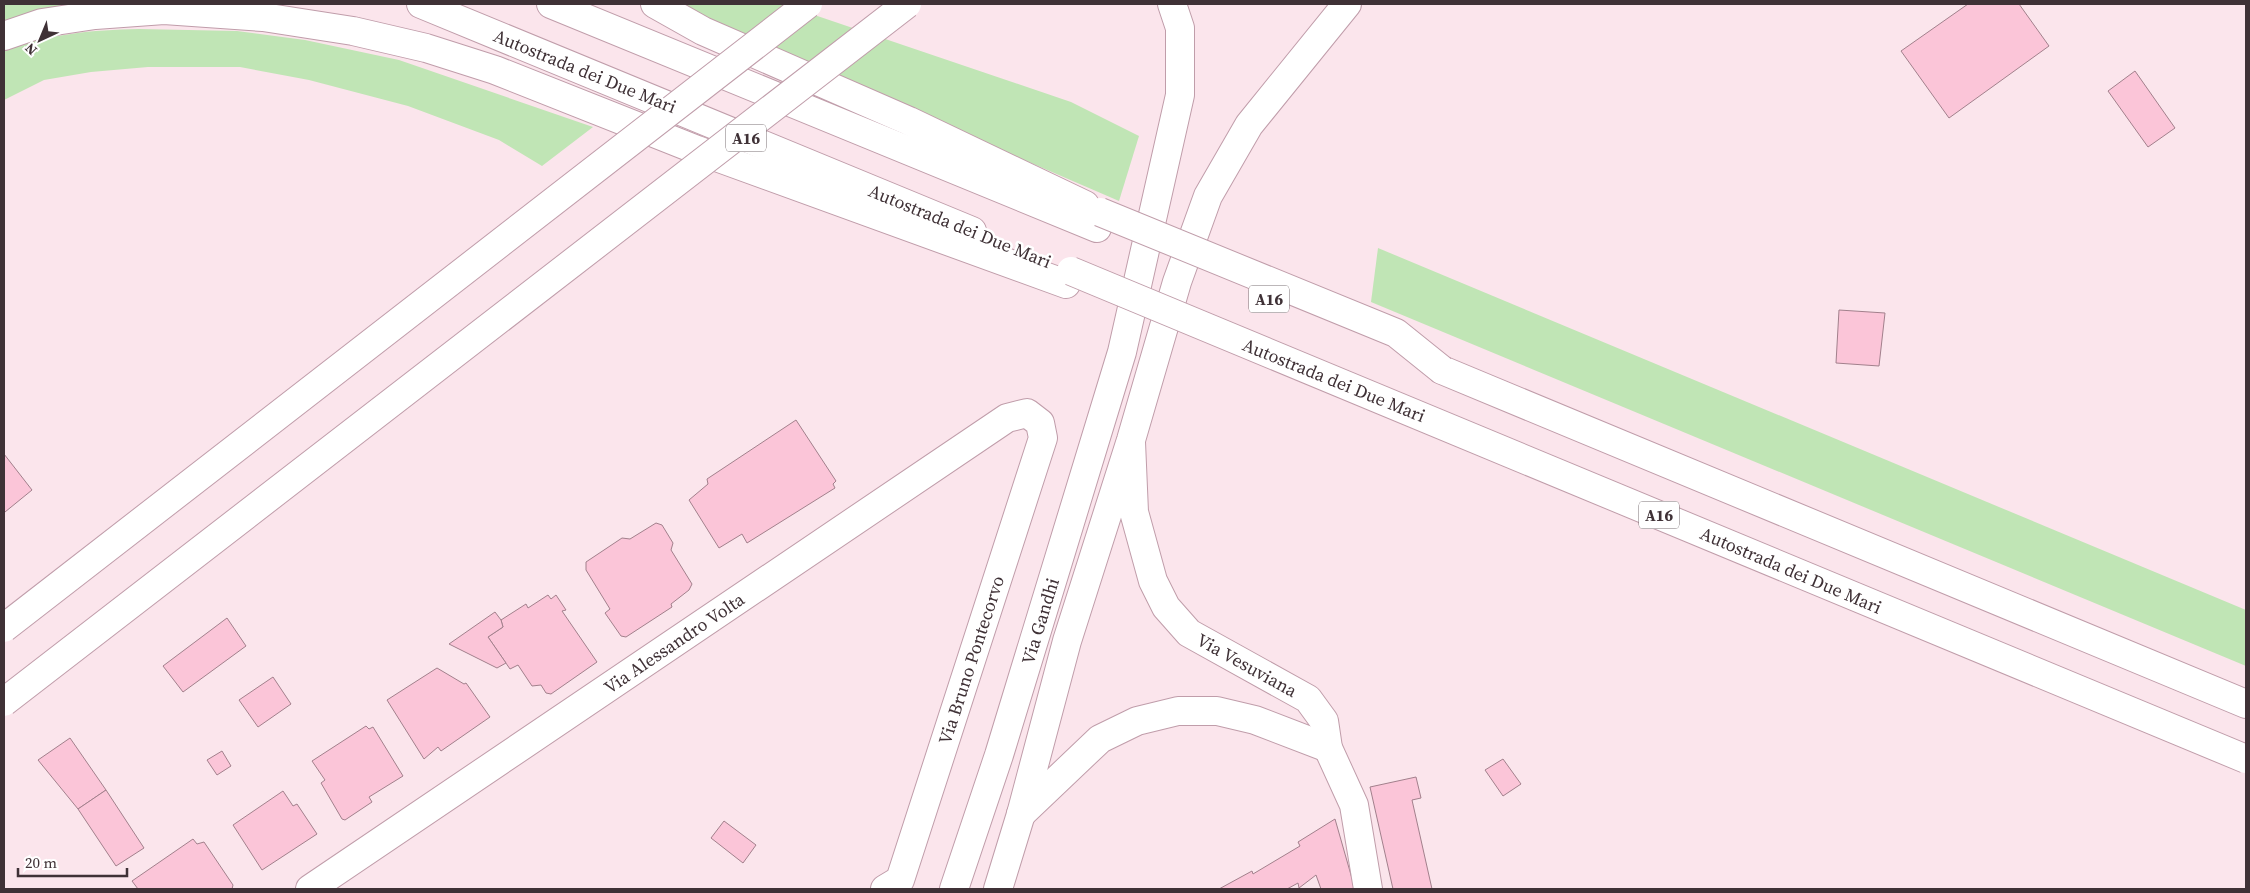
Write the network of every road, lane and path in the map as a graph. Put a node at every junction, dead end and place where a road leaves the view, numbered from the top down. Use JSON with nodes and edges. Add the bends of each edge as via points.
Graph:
{"nodes":[{"id":1,"x":421,"y":4,"type":"edge"},
{"id":2,"x":551,"y":4,"type":"edge"},
{"id":3,"x":655,"y":4,"type":"edge"},
{"id":4,"x":808,"y":4,"type":"edge"},
{"id":5,"x":907,"y":4,"type":"edge"},
{"id":6,"x":1172,"y":4,"type":"edge"},
{"id":7,"x":1347,"y":4,"type":"edge"},
{"id":8,"x":4,"y":36,"type":"edge"},
{"id":9,"x":1098,"y":220,"type":"junction"},
{"id":10,"x":1068,"y":278,"type":"junction"},
{"id":11,"x":1040,"y":423,"type":"joint"},
{"id":12,"x":1131,"y":440,"type":"junction"},
{"id":13,"x":4,"y":628,"type":"edge"},
{"id":14,"x":4,"y":702,"type":"edge"},
{"id":15,"x":2246,"y":704,"type":"edge"},
{"id":16,"x":1328,"y":748,"type":"junction"},
{"id":17,"x":2246,"y":759,"type":"edge"},
{"id":18,"x":1021,"y":814,"type":"junction"},
{"id":19,"x":310,"y":889,"type":"edge"},
{"id":20,"x":885,"y":889,"type":"edge"},
{"id":21,"x":954,"y":889,"type":"edge"},
{"id":22,"x":998,"y":889,"type":"edge"},
{"id":23,"x":1368,"y":889,"type":"edge"}],
"edges":[{"from":1,"to":10,"type":"main road","name":"Autostrada dei Due Mari","number":"A16"},
{"from":2,"to":9,"type":"main road"},
{"from":3,"to":9,"type":"main road","via":[[703,31],[909,121]]},
{"from":4,"to":13,"type":"main road","bridge":true},
{"from":5,"to":14,"type":"main road","bridge":true},
{"from":6,"to":21,"type":"main road","name":"Via Gandhi","via":[[1180,28],[1180,96],[1122,352],[999,755]]},
{"from":7,"to":12,"type":"main road","name":"Via Gandhi","via":[[1249,125],[1208,196],[1177,282]]},
{"from":8,"to":10,"type":"main road","via":[[42,23],[95,14],[164,10],[263,17],[353,30],[495,70],[697,150]]},
{"from":9,"to":15,"type":"main road","bridge":true,"via":[[1396,333],[1442,370]]},
{"from":10,"to":17,"type":"main road","name":"Autostrada dei Due Mari","number":"A16","bridge":true,"via":[[1361,391]]},
{"from":11,"to":19,"type":"main road","name":"Via Alessandro Volta","via":[[1027,413],[1007,418]]},
{"from":11,"to":20,"type":"main road","name":"Via Bruno Pontecorvo","via":[[1043,438],[900,880]]},
{"from":12,"to":16,"type":"main road","name":"Via Vesuviana","via":[[1134,512],[1154,581],[1166,607],[1189,633],[1308,699],[1324,721]]},
{"from":12,"to":18,"type":"main road","name":"Via Gandhi","via":[[1067,641]]},
{"from":16,"to":18,"type":"main road","via":[[1255,720],[1217,711],[1178,711],[1138,721],[1100,740]]},
{"from":16,"to":23,"type":"main road","name":"Via Vesuviana","via":[[1354,805]]},
{"from":18,"to":22,"type":"main road","name":"Via Gandhi"}]}
